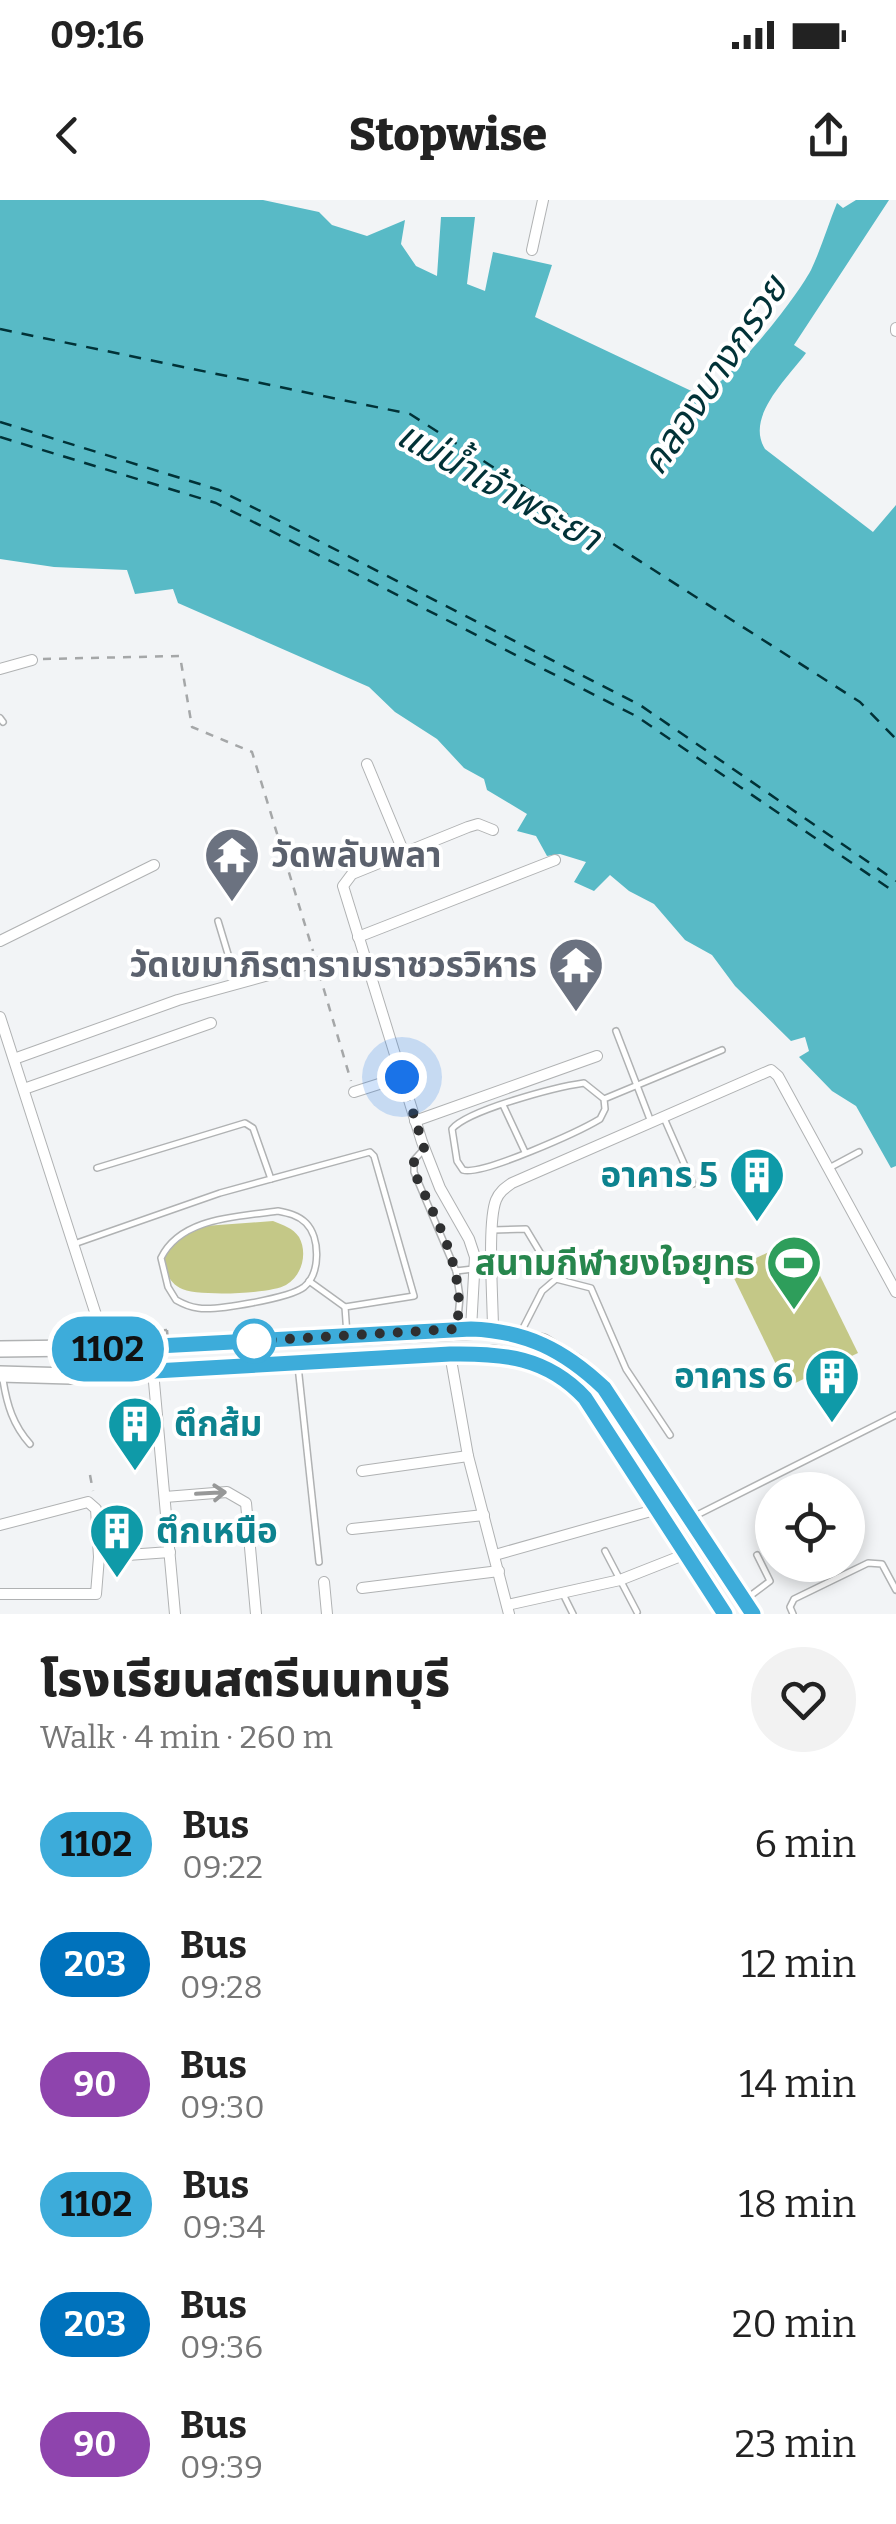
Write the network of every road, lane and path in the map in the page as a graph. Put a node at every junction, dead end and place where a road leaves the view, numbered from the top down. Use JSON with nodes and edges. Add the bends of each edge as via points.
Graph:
{"nodes":[{"id":1,"x":543,"y":200,"type":"edge"},
{"id":2,"x":532,"y":250,"type":"dead end"},
{"id":3,"x":32,"y":660,"type":"joint"},
{"id":4,"x":0,"y":669,"type":"edge"},
{"id":5,"x":366,"y":764,"type":"dead end"},
{"id":6,"x":493,"y":830,"type":"dead end"},
{"id":7,"x":404,"y":853,"type":"junction"},
{"id":8,"x":554,"y":860,"type":"dead end"},
{"id":9,"x":154,"y":866,"type":"dead end"},
{"id":10,"x":218,"y":921,"type":"dead end"},
{"id":11,"x":358,"y":936,"type":"junction"},
{"id":12,"x":0,"y":941,"type":"edge"},
{"id":13,"x":316,"y":962,"type":"junction"},
{"id":14,"x":236,"y":984,"type":"junction"},
{"id":15,"x":0,"y":1017,"type":"edge"},
{"id":16,"x":211,"y":1023,"type":"dead end"},
{"id":17,"x":616,"y":1031,"type":"dead end"},
{"id":18,"x":722,"y":1050,"type":"dead end"},
{"id":19,"x":597,"y":1056,"type":"dead end"},
{"id":20,"x":14,"y":1059,"type":"junction"},
{"id":21,"x":402,"y":1077,"type":"junction"},
{"id":22,"x":637,"y":1086,"type":"junction"},
{"id":23,"x":24,"y":1089,"type":"junction"},
{"id":24,"x":354,"y":1092,"type":"joint"},
{"id":25,"x":604,"y":1099,"type":"junction"},
{"id":26,"x":503,"y":1104,"type":"junction"},
{"id":27,"x":664,"y":1117,"type":"junction"},
{"id":28,"x":415,"y":1122,"type":"junction"},
{"id":29,"x":651,"y":1122,"type":"junction"},
{"id":30,"x":424,"y":1148,"type":"junction"},
{"id":31,"x":525,"y":1152,"type":"junction"},
{"id":32,"x":859,"y":1152,"type":"dead end"},
{"id":33,"x":97,"y":1168,"type":"dead end"},
{"id":34,"x":828,"y":1168,"type":"junction"},
{"id":35,"x":272,"y":1179,"type":"junction"},
{"id":36,"x":693,"y":1184,"type":"dead end"},
{"id":37,"x":493,"y":1235,"type":"junction"},
{"id":38,"x":74,"y":1244,"type":"junction"},
{"id":39,"x":474,"y":1252,"type":"junction"},
{"id":40,"x":476,"y":1269,"type":"junction"},
{"id":41,"x":456,"y":1271,"type":"junction"},
{"id":42,"x":556,"y":1279,"type":"junction"},
{"id":43,"x":309,"y":1281,"type":"junction"},
{"id":44,"x":896,"y":1292,"type":"edge"},
{"id":45,"x":345,"y":1307,"type":"junction"},
{"id":46,"x":464,"y":1329,"type":"junction"},
{"id":47,"x":493,"y":1330,"type":"junction"},
{"id":48,"x":519,"y":1334,"type":"junction"},
{"id":49,"x":347,"y":1335,"type":"junction"},
{"id":50,"x":152,"y":1339,"type":"junction"},
{"id":51,"x":0,"y":1348,"type":"edge"},
{"id":52,"x":102,"y":1349,"type":"junction"},
{"id":53,"x":450,"y":1354,"type":"junction"},
{"id":54,"x":297,"y":1363,"type":"junction"},
{"id":55,"x":153,"y":1371,"type":"junction"},
{"id":56,"x":1,"y":1374,"type":"edge"},
{"id":57,"x":102,"y":1374,"type":"junction"},
{"id":58,"x":171,"y":1378,"type":"dead end"},
{"id":59,"x":896,"y":1415,"type":"edge"},
{"id":60,"x":670,"y":1435,"type":"dead end"},
{"id":61,"x":30,"y":1444,"type":"dead end"},
{"id":62,"x":468,"y":1456,"type":"junction"},
{"id":63,"x":362,"y":1470,"type":"dead end"},
{"id":64,"x":90,"y":1475,"type":"dead end"},
{"id":65,"x":165,"y":1497,"type":"junction"},
{"id":66,"x":95,"y":1507,"type":"junction"},
{"id":67,"x":658,"y":1509,"type":"junction"},
{"id":68,"x":484,"y":1515,"type":"junction"},
{"id":69,"x":689,"y":1519,"type":"junction"},
{"id":70,"x":0,"y":1525,"type":"edge"},
{"id":71,"x":352,"y":1529,"type":"dead end"},
{"id":72,"x":605,"y":1551,"type":"dead end"},
{"id":73,"x":170,"y":1552,"type":"junction"},
{"id":74,"x":495,"y":1554,"type":"junction"},
{"id":75,"x":686,"y":1554,"type":"junction"},
{"id":76,"x":99,"y":1558,"type":"junction"},
{"id":77,"x":319,"y":1562,"type":"dead end"},
{"id":78,"x":499,"y":1571,"type":"junction"},
{"id":79,"x":620,"y":1580,"type":"junction"},
{"id":80,"x":324,"y":1582,"type":"dead end"},
{"id":81,"x":769,"y":1582,"type":"edge"},
{"id":82,"x":362,"y":1588,"type":"dead end"},
{"id":83,"x":896,"y":1590,"type":"edge"},
{"id":84,"x":562,"y":1593,"type":"junction"},
{"id":85,"x":0,"y":1594,"type":"edge"},
{"id":86,"x":748,"y":1607,"type":"edge"},
{"id":87,"x":508,"y":1609,"type":"edge"},
{"id":88,"x":637,"y":1612,"type":"edge"},
{"id":89,"x":175,"y":1614,"type":"edge"},
{"id":90,"x":256,"y":1614,"type":"edge"},
{"id":91,"x":326,"y":1614,"type":"edge"},
{"id":92,"x":574,"y":1614,"type":"edge"},
{"id":93,"x":726,"y":1614,"type":"edge"},
{"id":94,"x":793,"y":1614,"type":"edge"}],
"edges":[{"from":1,"to":2,"type":"street"},
{"from":3,"to":4,"type":"street"},
{"from":3,"to":13,"type":"path","via":[[180,656],[192,727],[252,752]]},
{"from":5,"to":7,"type":"street"},
{"from":6,"to":7,"type":"street","via":[[478,824]]},
{"from":7,"to":11,"type":"street","via":[[352,874],[343,886]]},
{"from":8,"to":11,"type":"street"},
{"from":9,"to":12,"type":"street"},
{"from":10,"to":14,"type":"lane"},
{"from":11,"to":21,"type":"street"},
{"from":13,"to":14,"type":"street"},
{"from":13,"to":24,"type":"path"},
{"from":14,"to":20,"type":"street"},
{"from":15,"to":20,"type":"street"},
{"from":16,"to":23,"type":"street"},
{"from":17,"to":22,"type":"lane"},
{"from":18,"to":22,"type":"lane"},
{"from":19,"to":28,"type":"street"},
{"from":20,"to":23,"type":"street"},
{"from":21,"to":24,"type":"street"},
{"from":21,"to":28,"type":"street"},
{"from":22,"to":25,"type":"lane"},
{"from":22,"to":29,"type":"lane"},
{"from":23,"to":38,"type":"street"},
{"from":25,"to":26,"type":"lane","via":[[584,1083]]},
{"from":25,"to":31,"type":"lane","via":[[600,1119]]},
{"from":26,"to":31,"type":"lane"},
{"from":26,"to":31,"type":"lane","via":[[455,1124],[457,1160],[463,1170],[478,1172]]},
{"from":27,"to":29,"type":"street"},
{"from":27,"to":34,"type":"street","via":[[775,1071]]},
{"from":27,"to":36,"type":"lane"},
{"from":28,"to":30,"type":"street"},
{"from":29,"to":37,"type":"street","via":[[512,1183],[494,1202]]},
{"from":30,"to":39,"type":"street"},
{"from":30,"to":41,"type":"lane","via":[[414,1172]]},
{"from":32,"to":34,"type":"lane"},
{"from":33,"to":35,"type":"lane","via":[[245,1123],[254,1128]]},
{"from":34,"to":44,"type":"street"},
{"from":35,"to":38,"type":"lane"},
{"from":35,"to":45,"type":"lane","via":[[373,1154],[414,1296]]},
{"from":37,"to":39,"type":"street"},
{"from":37,"to":42,"type":"lane","via":[[526,1229]]},
{"from":37,"to":47,"type":"street"},
{"from":38,"to":52,"type":"street"},
{"from":39,"to":40,"type":"street"},
{"from":40,"to":41,"type":"lane"},
{"from":40,"to":46,"type":"street"},
{"from":41,"to":46,"type":"lane"},
{"from":42,"to":48,"type":"lane"},
{"from":42,"to":60,"type":"lane","via":[[591,1288],[626,1369]]},
{"from":43,"to":43,"type":"lane","via":[[285,1295],[194,1308],[171,1293],[161,1258],[176,1236],[193,1228],[278,1210],[302,1219],[312,1232],[317,1256]]},
{"from":43,"to":45,"type":"lane"},
{"from":45,"to":49,"type":"lane"},
{"from":46,"to":47,"type":"main road"},
{"from":46,"to":49,"type":"main road"},
{"from":47,"to":48,"type":"main road"},
{"from":48,"to":69,"type":"main road","via":[[557,1350],[604,1388]]},
{"from":49,"to":50,"type":"main road"},
{"from":50,"to":52,"type":"main road"},
{"from":50,"to":55,"type":"main road"},
{"from":50,"to":58,"type":"path","bridge":true,"via":[[167,1330]]},
{"from":51,"to":52,"type":"main road"},
{"from":52,"to":57,"type":"main road"},
{"from":53,"to":54,"type":"main road"},
{"from":53,"to":62,"type":"street"},
{"from":53,"to":67,"type":"main road","via":[[526,1359],[573,1384]]},
{"from":54,"to":55,"type":"main road"},
{"from":54,"to":77,"type":"lane"},
{"from":55,"to":57,"type":"main road"},
{"from":55,"to":65,"type":"street"},
{"from":56,"to":57,"type":"main road"},
{"from":56,"to":61,"type":"lane","via":[[17,1430]]},
{"from":59,"to":69,"type":"lane"},
{"from":62,"to":63,"type":"street"},
{"from":62,"to":68,"type":"street"},
{"from":64,"to":66,"type":"path"},
{"from":65,"to":73,"type":"street"},
{"from":65,"to":90,"type":"street","one_way":true,"via":[[227,1492],[246,1502]]},
{"from":66,"to":70,"type":"street","via":[[88,1502]]},
{"from":66,"to":76,"type":"street"},
{"from":67,"to":74,"type":"street"},
{"from":67,"to":75,"type":"main road"},
{"from":68,"to":71,"type":"street"},
{"from":68,"to":74,"type":"street"},
{"from":69,"to":86,"type":"main road"},
{"from":72,"to":79,"type":"lane"},
{"from":73,"to":76,"type":"street"},
{"from":73,"to":89,"type":"street"},
{"from":74,"to":78,"type":"street"},
{"from":75,"to":79,"type":"street"},
{"from":75,"to":93,"type":"main road"},
{"from":76,"to":85,"type":"street","via":[[96,1594]]},
{"from":78,"to":82,"type":"street"},
{"from":78,"to":87,"type":"street"},
{"from":79,"to":84,"type":"street"},
{"from":79,"to":88,"type":"lane"},
{"from":80,"to":91,"type":"street"},
{"from":81,"to":86,"type":"lane"},
{"from":83,"to":94,"type":"lane","via":[[882,1564],[868,1563],[794,1599]]},
{"from":84,"to":87,"type":"street"},
{"from":84,"to":92,"type":"lane"}]}
